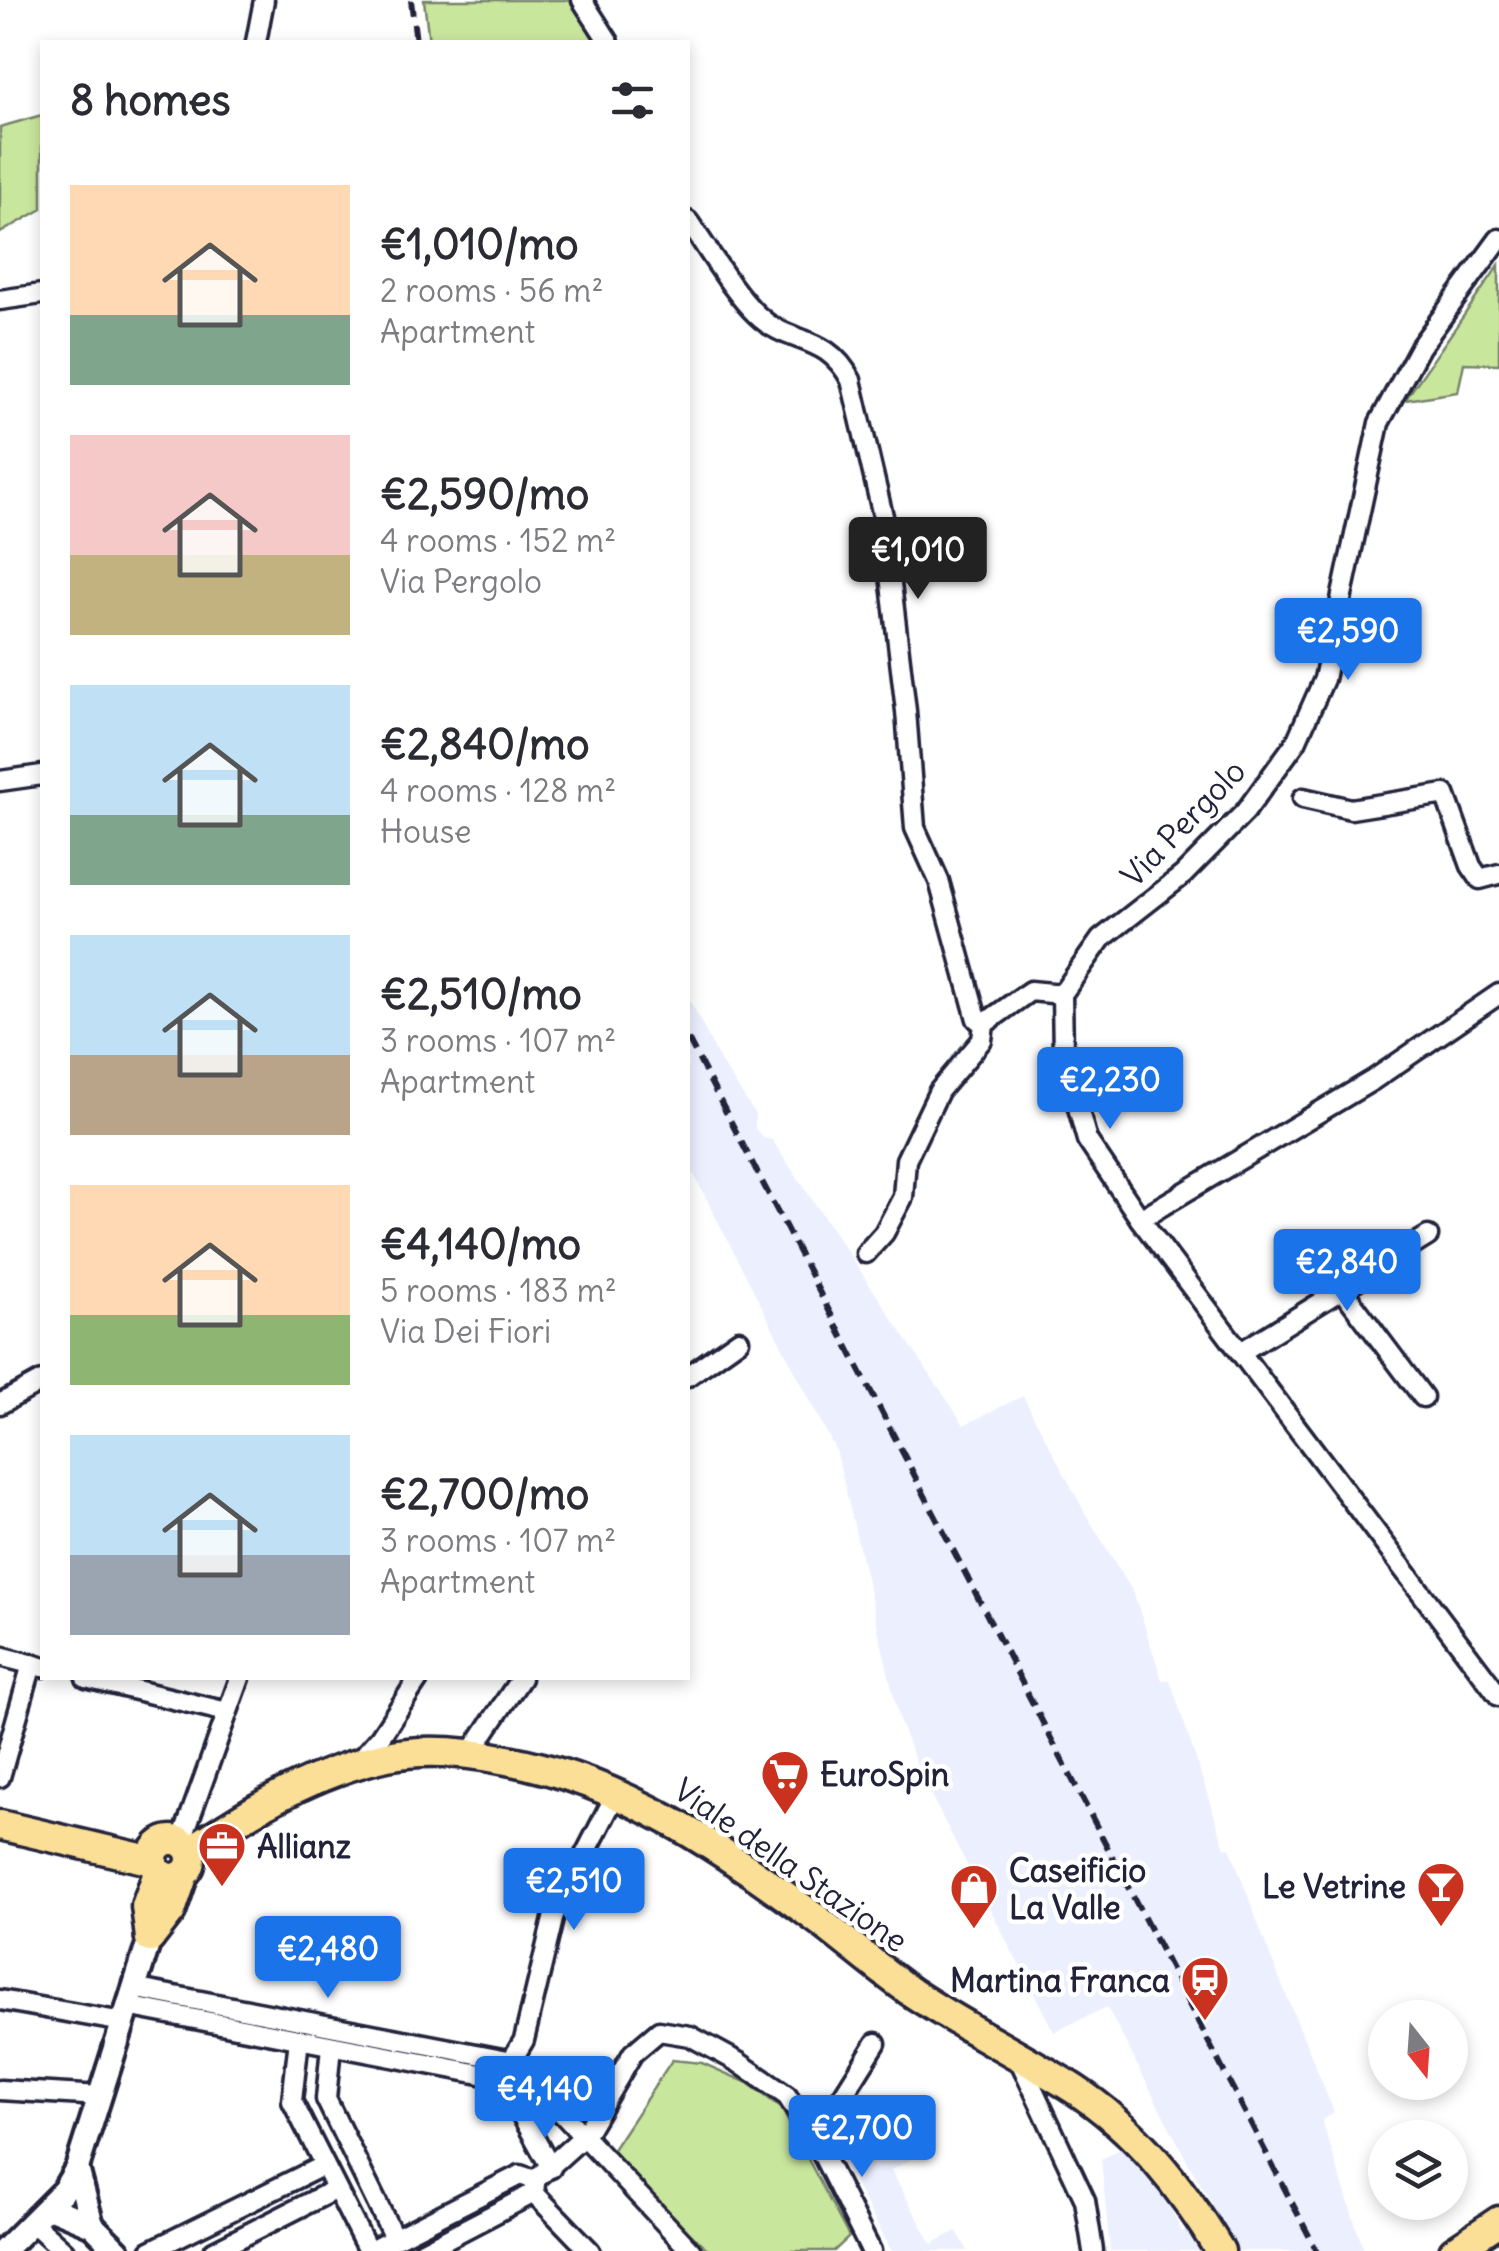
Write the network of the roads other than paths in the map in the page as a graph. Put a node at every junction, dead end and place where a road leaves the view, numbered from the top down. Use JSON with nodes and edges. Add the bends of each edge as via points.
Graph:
{"nodes":[{"id":1,"x":264,"y":0,"type":"edge"},
{"id":2,"x":582,"y":0,"type":"edge"},
{"id":3,"x":256,"y":40,"type":"edge"},
{"id":4,"x":608,"y":40,"type":"edge"},
{"id":5,"x":690,"y":224,"type":"edge"},
{"id":6,"x":1499,"y":239,"type":"edge"},
{"id":7,"x":40,"y":294,"type":"edge"},
{"id":8,"x":0,"y":300,"type":"edge"},
{"id":9,"x":40,"y":775,"type":"edge"},
{"id":10,"x":0,"y":781,"type":"edge"},
{"id":11,"x":1303,"y":798,"type":"dead end"},
{"id":12,"x":1499,"y":874,"type":"edge"},
{"id":13,"x":1062,"y":994,"type":"junction"},
{"id":14,"x":1498,"y":997,"type":"edge"},
{"id":15,"x":984,"y":1024,"type":"junction"},
{"id":16,"x":1140,"y":1219,"type":"junction"},
{"id":17,"x":1428,"y":1236,"type":"dead end"},
{"id":18,"x":866,"y":1254,"type":"dead end"},
{"id":19,"x":1342,"y":1289,"type":"junction"},
{"id":20,"x":738,"y":1340,"type":"dead end"},
{"id":21,"x":1241,"y":1352,"type":"junction"},
{"id":22,"x":690,"y":1375,"type":"edge"},
{"id":23,"x":40,"y":1382,"type":"edge"},
{"id":24,"x":1423,"y":1398,"type":"dead end"},
{"id":25,"x":0,"y":1404,"type":"edge"},
{"id":26,"x":0,"y":1656,"type":"edge"},
{"id":27,"x":37,"y":1666,"type":"edge"},
{"id":28,"x":94,"y":1680,"type":"edge"},
{"id":29,"x":239,"y":1680,"type":"edge"},
{"id":30,"x":418,"y":1680,"type":"edge"},
{"id":31,"x":521,"y":1680,"type":"edge"},
{"id":32,"x":1499,"y":1696,"type":"edge"},
{"id":33,"x":227,"y":1712,"type":"junction"},
{"id":34,"x":470,"y":1754,"type":"junction"},
{"id":35,"x":357,"y":1764,"type":"junction"},
{"id":36,"x":0,"y":1777,"type":"edge"},
{"id":37,"x":616,"y":1792,"type":"junction"},
{"id":38,"x":0,"y":1825,"type":"edge"},
{"id":39,"x":173,"y":1860,"type":"junction"},
{"id":40,"x":150,"y":1938,"type":"joint"},
{"id":41,"x":0,"y":2000,"type":"edge"},
{"id":42,"x":128,"y":2005,"type":"junction"},
{"id":43,"x":299,"y":2039,"type":"junction"},
{"id":44,"x":876,"y":2043,"type":"dead end"},
{"id":45,"x":331,"y":2046,"type":"junction"},
{"id":46,"x":1016,"y":2055,"type":"junction"},
{"id":47,"x":513,"y":2061,"type":"junction"},
{"id":48,"x":501,"y":2078,"type":"junction"},
{"id":49,"x":0,"y":2090,"type":"edge"},
{"id":50,"x":101,"y":2096,"type":"junction"},
{"id":51,"x":584,"y":2136,"type":"junction"},
{"id":52,"x":815,"y":2140,"type":"junction"},
{"id":53,"x":324,"y":2165,"type":"junction"},
{"id":54,"x":77,"y":2168,"type":"junction"},
{"id":55,"x":551,"y":2168,"type":"junction"},
{"id":56,"x":535,"y":2186,"type":"junction"},
{"id":57,"x":336,"y":2188,"type":"junction"},
{"id":58,"x":40,"y":2214,"type":"junction"},
{"id":59,"x":1499,"y":2220,"type":"edge"},
{"id":60,"x":92,"y":2225,"type":"junction"},
{"id":61,"x":379,"y":2247,"type":"edge"},
{"id":62,"x":3,"y":2251,"type":"edge"},
{"id":63,"x":64,"y":2251,"type":"edge"},
{"id":64,"x":118,"y":2251,"type":"edge"},
{"id":65,"x":150,"y":2251,"type":"edge"},
{"id":66,"x":214,"y":2251,"type":"edge"},
{"id":67,"x":424,"y":2251,"type":"edge"},
{"id":68,"x":590,"y":2251,"type":"edge"},
{"id":69,"x":691,"y":2251,"type":"edge"},
{"id":70,"x":870,"y":2251,"type":"edge"},
{"id":71,"x":1092,"y":2251,"type":"edge"},
{"id":72,"x":1220,"y":2251,"type":"edge"},
{"id":73,"x":1454,"y":2251,"type":"edge"}],
"edges":[{"from":1,"to":3,"type":"street"},
{"from":2,"to":4,"type":"street"},
{"from":5,"to":15,"type":"street","via":[[758,317],[826,349],[851,380],[884,516],[914,828],[939,881],[967,990]]},
{"from":6,"to":13,"type":"street","name":"Via Pergolo","via":[[1420,347],[1378,424],[1324,679],[1296,742],[1245,812],[1183,876],[1101,939]]},
{"from":7,"to":8,"type":"street"},
{"from":9,"to":10,"type":"street"},
{"from":11,"to":12,"type":"street","via":[[1351,809],[1445,794],[1480,880]]},
{"from":13,"to":15,"type":"street","via":[[1030,991]]},
{"from":13,"to":16,"type":"street","via":[[1063,1054],[1086,1140]]},
{"from":14,"to":16,"type":"street"},
{"from":15,"to":18,"type":"street","via":[[982,1040],[939,1091],[906,1160],[903,1197]]},
{"from":16,"to":21,"type":"street"},
{"from":17,"to":19,"type":"street"},
{"from":19,"to":21,"type":"street"},
{"from":19,"to":24,"type":"street"},
{"from":20,"to":22,"type":"street"},
{"from":21,"to":32,"type":"street"},
{"from":23,"to":25,"type":"street"},
{"from":26,"to":27,"type":"street"},
{"from":27,"to":36,"type":"street"},
{"from":28,"to":33,"type":"street"},
{"from":29,"to":33,"type":"street"},
{"from":30,"to":35,"type":"street"},
{"from":31,"to":34,"type":"street"},
{"from":33,"to":39,"type":"street"},
{"from":34,"to":35,"type":"main road","name":"Viale della Stazione","via":[[410,1752]]},
{"from":34,"to":37,"type":"main road","name":"Viale della Stazione","via":[[542,1766]]},
{"from":35,"to":39,"type":"main road","name":"Viale della Stazione","via":[[268,1801]]},
{"from":37,"to":46,"type":"main road","name":"Viale della Stazione","via":[[698,1837],[911,1992]]},
{"from":37,"to":47,"type":"street","via":[[554,1915]]},
{"from":38,"to":39,"type":"main road"},
{"from":39,"to":40,"type":"main road","via":[[171,1911]]},
{"from":40,"to":42,"type":"street"},
{"from":41,"to":42,"type":"street"},
{"from":42,"to":43,"type":"street"},
{"from":42,"to":47,"type":"street"},
{"from":42,"to":50,"type":"street"},
{"from":43,"to":45,"type":"street"},
{"from":43,"to":53,"type":"street","via":[[292,2101]]},
{"from":44,"to":52,"type":"street"},
{"from":45,"to":48,"type":"street"},
{"from":45,"to":61,"type":"street","via":[[326,2099]]},
{"from":46,"to":71,"type":"street","via":[[1085,2200]]},
{"from":46,"to":72,"type":"main road","name":"Viale della Stazione","via":[[1132,2136],[1182,2190]]},
{"from":47,"to":48,"type":"street"},
{"from":47,"to":51,"type":"street"},
{"from":48,"to":55,"type":"street"},
{"from":49,"to":50,"type":"street"},
{"from":50,"to":54,"type":"street"},
{"from":51,"to":52,"type":"street","via":[[633,2053],[659,2030],[690,2036],[787,2096]]},
{"from":51,"to":55,"type":"street"},
{"from":51,"to":69,"type":"street"},
{"from":52,"to":70,"type":"street"},
{"from":53,"to":57,"type":"street"},
{"from":53,"to":65,"type":"street"},
{"from":54,"to":58,"type":"street"},
{"from":54,"to":60,"type":"street"},
{"from":55,"to":56,"type":"street"},
{"from":56,"to":61,"type":"street","via":[[520,2175]]},
{"from":56,"to":67,"type":"street"},
{"from":56,"to":68,"type":"street"},
{"from":57,"to":61,"type":"street"},
{"from":57,"to":66,"type":"street"},
{"from":58,"to":60,"type":"street"},
{"from":58,"to":62,"type":"street"},
{"from":58,"to":63,"type":"street"},
{"from":59,"to":73,"type":"main road"},
{"from":60,"to":64,"type":"street"}]}
